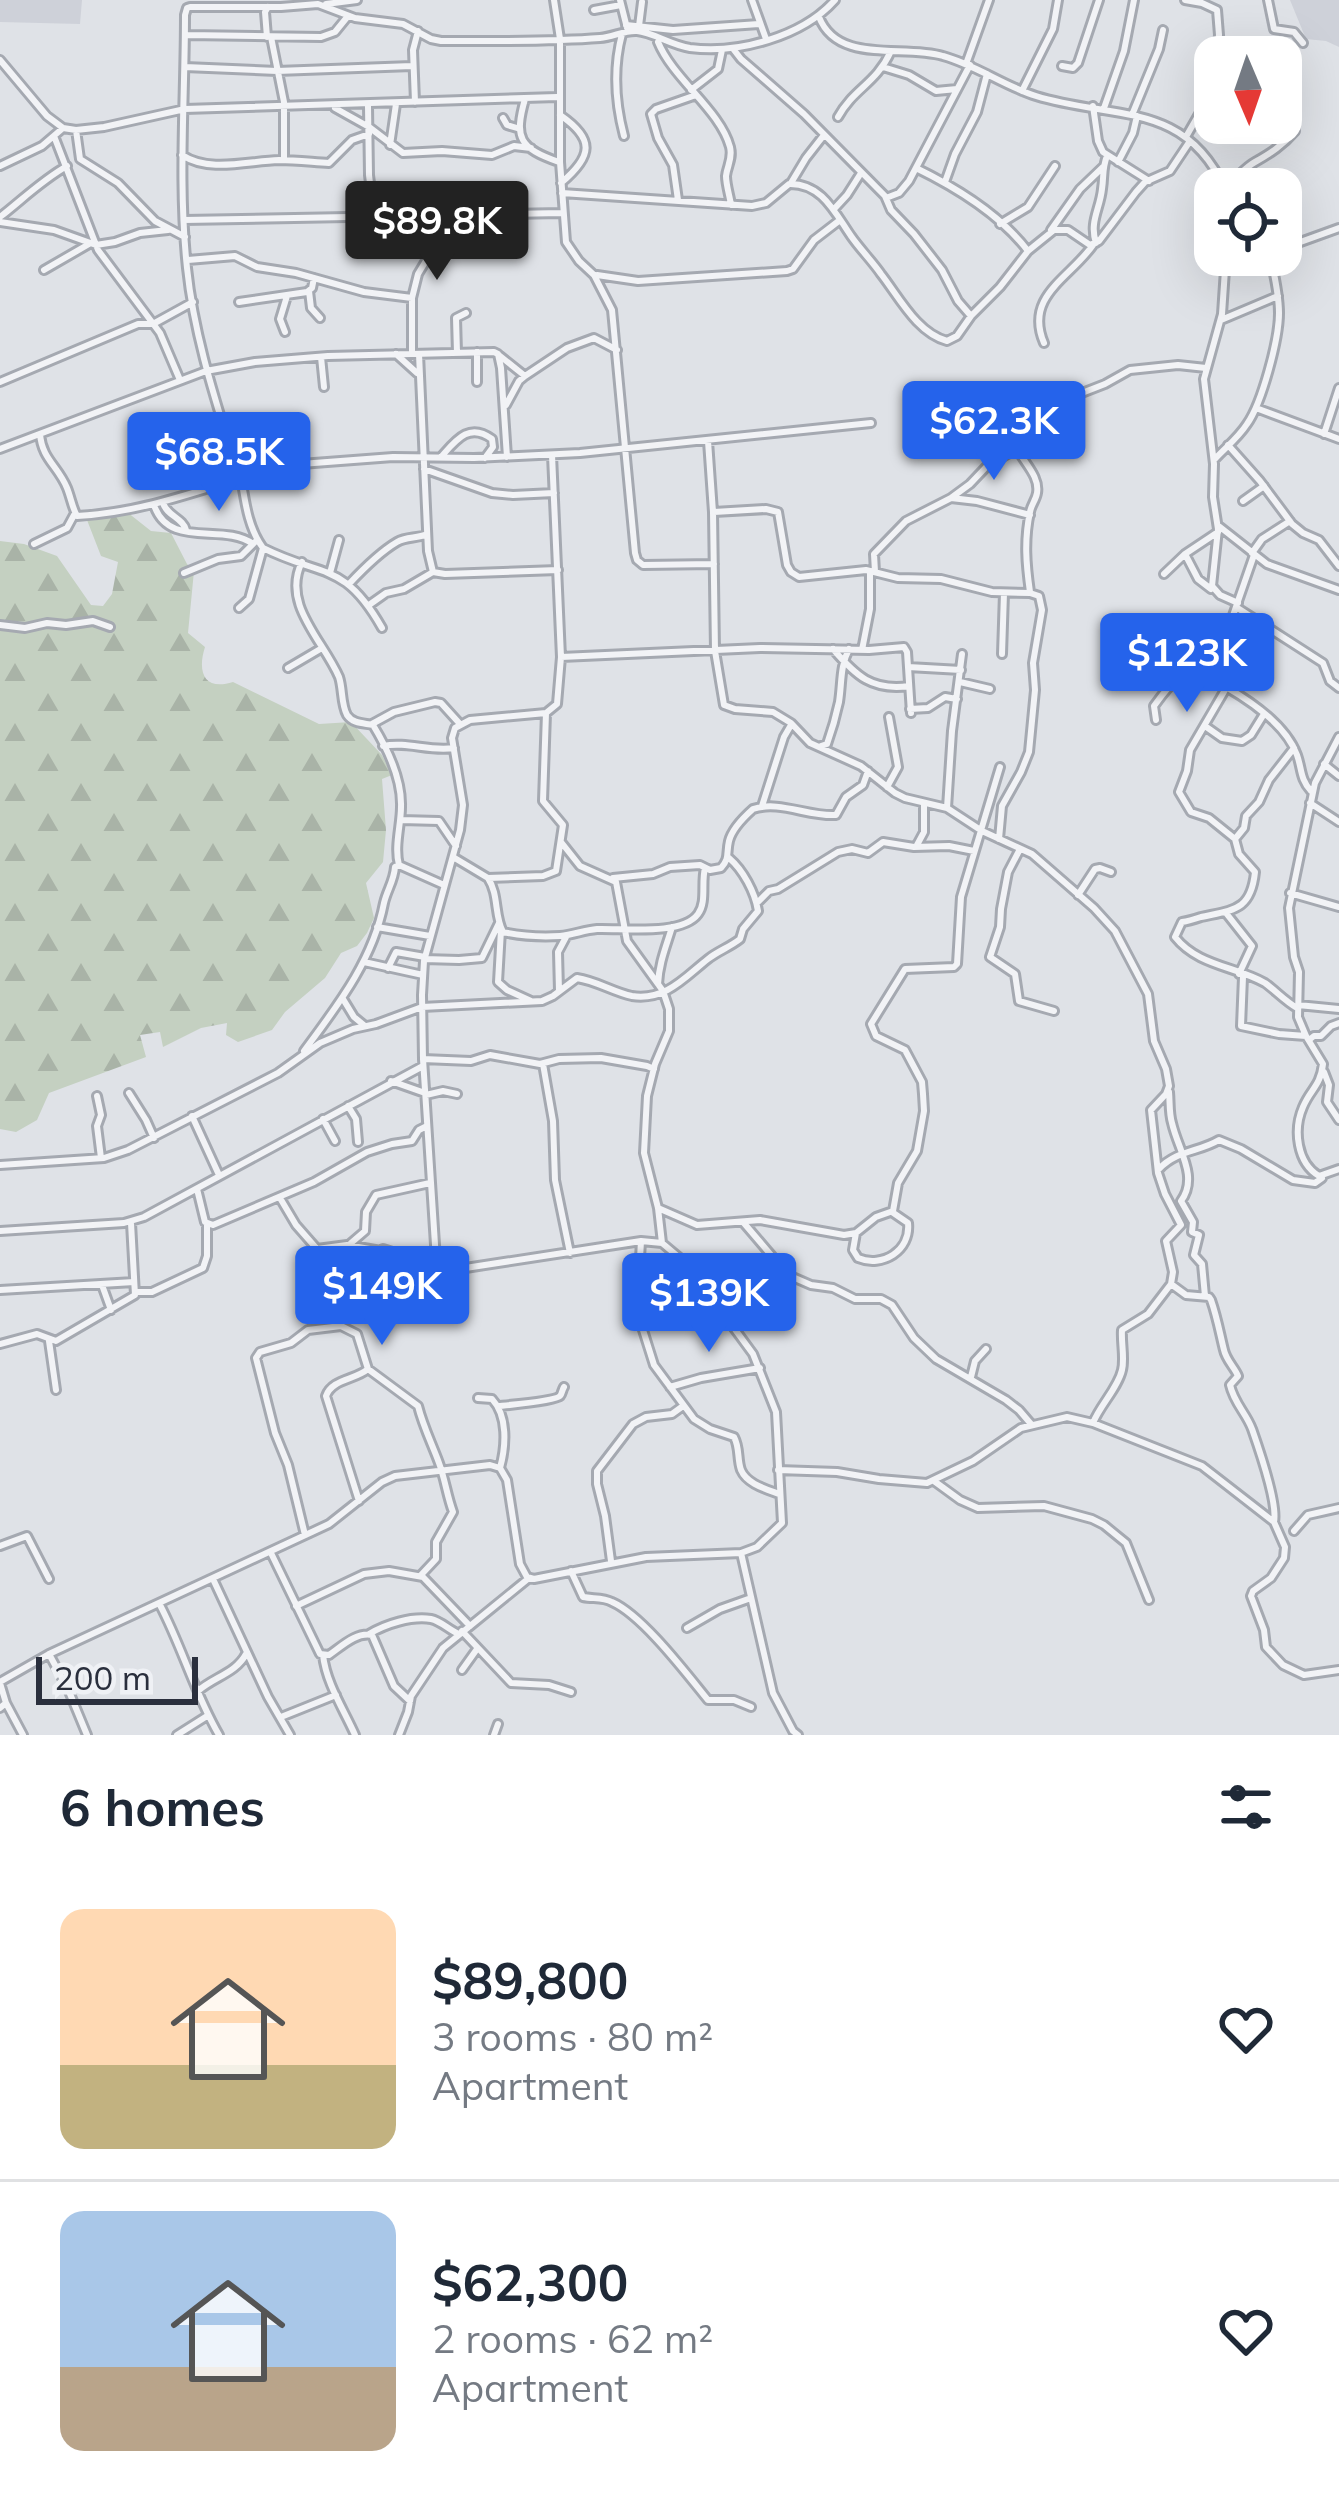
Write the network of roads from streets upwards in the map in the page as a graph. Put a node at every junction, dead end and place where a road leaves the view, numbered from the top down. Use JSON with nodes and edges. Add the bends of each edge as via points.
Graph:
{"nodes":[{"id":1,"x":357,"y":0,"type":"edge"},
{"id":2,"x":554,"y":0,"type":"edge"},
{"id":3,"x":752,"y":0,"type":"edge"},
{"id":4,"x":835,"y":0,"type":"edge"},
{"id":5,"x":989,"y":0,"type":"edge"},
{"id":6,"x":1058,"y":0,"type":"edge"},
{"id":7,"x":1100,"y":0,"type":"edge"},
{"id":8,"x":1134,"y":0,"type":"edge"},
{"id":9,"x":1185,"y":0,"type":"edge"},
{"id":10,"x":1219,"y":0,"type":"edge"},
{"id":11,"x":1268,"y":0,"type":"edge"},
{"id":12,"x":621,"y":2,"type":"edge"},
{"id":13,"x":642,"y":2,"type":"edge"},
{"id":14,"x":328,"y":3,"type":"edge"},
{"id":15,"x":185,"y":4,"type":"edge"},
{"id":16,"x":268,"y":8,"type":"junction"},
{"id":17,"x":594,"y":10,"type":"dead end"},
{"id":18,"x":1217,"y":10,"type":"junction"},
{"id":19,"x":348,"y":16,"type":"junction"},
{"id":20,"x":819,"y":16,"type":"junction"},
{"id":21,"x":759,"y":24,"type":"junction"},
{"id":22,"x":639,"y":26,"type":"junction"},
{"id":23,"x":740,"y":26,"type":"junction"},
{"id":24,"x":625,"y":30,"type":"junction"},
{"id":25,"x":1162,"y":30,"type":"dead end"},
{"id":26,"x":418,"y":32,"type":"junction"},
{"id":27,"x":185,"y":34,"type":"junction"},
{"id":28,"x":1219,"y":36,"type":"edge"},
{"id":29,"x":269,"y":37,"type":"junction"},
{"id":30,"x":560,"y":39,"type":"junction"},
{"id":31,"x":656,"y":39,"type":"junction"},
{"id":32,"x":766,"y":39,"type":"junction"},
{"id":33,"x":1303,"y":43,"type":"dead end"},
{"id":34,"x":737,"y":49,"type":"junction"},
{"id":35,"x":722,"y":50,"type":"junction"},
{"id":36,"x":891,"y":51,"type":"junction"},
{"id":37,"x":0,"y":60,"type":"edge"},
{"id":38,"x":968,"y":64,"type":"junction"},
{"id":39,"x":1062,"y":66,"type":"dead end"},
{"id":40,"x":185,"y":67,"type":"junction"},
{"id":41,"x":412,"y":67,"type":"junction"},
{"id":42,"x":883,"y":67,"type":"junction"},
{"id":43,"x":277,"y":71,"type":"junction"},
{"id":44,"x":987,"y":74,"type":"junction"},
{"id":45,"x":957,"y":89,"type":"junction"},
{"id":46,"x":1022,"y":91,"type":"junction"},
{"id":47,"x":693,"y":93,"type":"junction"},
{"id":48,"x":559,"y":97,"type":"junction"},
{"id":49,"x":525,"y":99,"type":"junction"},
{"id":50,"x":415,"y":102,"type":"junction"},
{"id":51,"x":367,"y":104,"type":"junction"},
{"id":52,"x":396,"y":104,"type":"junction"},
{"id":53,"x":332,"y":106,"type":"junction"},
{"id":54,"x":1093,"y":106,"type":"junction"},
{"id":55,"x":284,"y":107,"type":"junction"},
{"id":56,"x":1104,"y":108,"type":"junction"},
{"id":57,"x":185,"y":109,"type":"junction"},
{"id":58,"x":560,"y":115,"type":"junction"},
{"id":59,"x":1134,"y":116,"type":"junction"},
{"id":60,"x":838,"y":117,"type":"dead end"},
{"id":61,"x":503,"y":118,"type":"dead end"},
{"id":62,"x":392,"y":125,"type":"junction"},
{"id":63,"x":1194,"y":126,"type":"edge"},
{"id":64,"x":63,"y":128,"type":"junction"},
{"id":65,"x":517,"y":128,"type":"junction"},
{"id":66,"x":76,"y":130,"type":"junction"},
{"id":67,"x":370,"y":130,"type":"junction"},
{"id":68,"x":824,"y":135,"type":"junction"},
{"id":69,"x":624,"y":136,"type":"dead end"},
{"id":70,"x":55,"y":138,"type":"junction"},
{"id":71,"x":1188,"y":139,"type":"junction"},
{"id":72,"x":1281,"y":144,"type":"edge"},
{"id":73,"x":390,"y":146,"type":"junction"},
{"id":74,"x":531,"y":148,"type":"junction"},
{"id":75,"x":182,"y":155,"type":"junction"},
{"id":76,"x":78,"y":156,"type":"junction"},
{"id":77,"x":1107,"y":156,"type":"junction"},
{"id":78,"x":284,"y":160,"type":"junction"},
{"id":79,"x":560,"y":162,"type":"junction"},
{"id":80,"x":1118,"y":162,"type":"junction"},
{"id":81,"x":0,"y":166,"type":"edge"},
{"id":82,"x":67,"y":166,"type":"junction"},
{"id":83,"x":1055,"y":166,"type":"dead end"},
{"id":84,"x":1103,"y":167,"type":"junction"},
{"id":85,"x":915,"y":168,"type":"junction"},
{"id":86,"x":1213,"y":168,"type":"edge"},
{"id":87,"x":1247,"y":168,"type":"edge"},
{"id":88,"x":861,"y":172,"type":"junction"},
{"id":89,"x":1149,"y":181,"type":"junction"},
{"id":90,"x":945,"y":182,"type":"junction"},
{"id":91,"x":791,"y":183,"type":"junction"},
{"id":92,"x":562,"y":188,"type":"junction"},
{"id":93,"x":886,"y":198,"type":"junction"},
{"id":94,"x":678,"y":200,"type":"junction"},
{"id":95,"x":731,"y":206,"type":"junction"},
{"id":96,"x":834,"y":209,"type":"junction"},
{"id":97,"x":562,"y":212,"type":"junction"},
{"id":98,"x":374,"y":216,"type":"junction"},
{"id":99,"x":424,"y":216,"type":"junction"},
{"id":100,"x":0,"y":220,"type":"edge"},
{"id":101,"x":184,"y":220,"type":"junction"},
{"id":102,"x":840,"y":220,"type":"junction"},
{"id":103,"x":1000,"y":224,"type":"junction"},
{"id":104,"x":1339,"y":227,"type":"edge"},
{"id":105,"x":168,"y":230,"type":"junction"},
{"id":106,"x":1049,"y":233,"type":"junction"},
{"id":107,"x":185,"y":237,"type":"junction"},
{"id":108,"x":1302,"y":241,"type":"edge"},
{"id":109,"x":92,"y":244,"type":"junction"},
{"id":110,"x":1094,"y":244,"type":"junction"},
{"id":111,"x":1028,"y":251,"type":"junction"},
{"id":112,"x":186,"y":260,"type":"junction"},
{"id":113,"x":44,"y":271,"type":"dead end"},
{"id":114,"x":594,"y":275,"type":"junction"},
{"id":115,"x":1224,"y":276,"type":"edge"},
{"id":116,"x":1274,"y":276,"type":"edge"},
{"id":117,"x":314,"y":278,"type":"junction"},
{"id":118,"x":309,"y":292,"type":"junction"},
{"id":119,"x":287,"y":296,"type":"junction"},
{"id":120,"x":1278,"y":296,"type":"junction"},
{"id":121,"x":412,"y":298,"type":"junction"},
{"id":122,"x":193,"y":302,"type":"junction"},
{"id":123,"x":239,"y":302,"type":"dead end"},
{"id":124,"x":466,"y":313,"type":"dead end"},
{"id":125,"x":970,"y":316,"type":"junction"},
{"id":126,"x":320,"y":318,"type":"dead end"},
{"id":127,"x":1221,"y":320,"type":"junction"},
{"id":128,"x":153,"y":324,"type":"junction"},
{"id":129,"x":285,"y":332,"type":"dead end"},
{"id":130,"x":1044,"y":343,"type":"dead end"},
{"id":131,"x":202,"y":349,"type":"junction"},
{"id":132,"x":617,"y":350,"type":"junction"},
{"id":133,"x":394,"y":352,"type":"junction"},
{"id":134,"x":477,"y":352,"type":"junction"},
{"id":135,"x":457,"y":353,"type":"junction"},
{"id":136,"x":416,"y":354,"type":"junction"},
{"id":137,"x":499,"y":356,"type":"junction"},
{"id":138,"x":321,"y":357,"type":"junction"},
{"id":139,"x":1206,"y":368,"type":"junction"},
{"id":140,"x":220,"y":369,"type":"junction"},
{"id":141,"x":206,"y":371,"type":"junction"},
{"id":142,"x":419,"y":376,"type":"junction"},
{"id":143,"x":526,"y":376,"type":"junction"},
{"id":144,"x":180,"y":380,"type":"junction"},
{"id":145,"x":0,"y":382,"type":"edge"},
{"id":146,"x":477,"y":382,"type":"dead end"},
{"id":147,"x":324,"y":387,"type":"dead end"},
{"id":148,"x":1339,"y":388,"type":"edge"},
{"id":149,"x":504,"y":408,"type":"junction"},
{"id":150,"x":1256,"y":408,"type":"junction"},
{"id":151,"x":871,"y":423,"type":"dead end"},
{"id":152,"x":40,"y":434,"type":"junction"},
{"id":153,"x":1324,"y":434,"type":"junction"},
{"id":154,"x":1339,"y":439,"type":"edge"},
{"id":155,"x":708,"y":441,"type":"junction"},
{"id":156,"x":1228,"y":445,"type":"junction"},
{"id":157,"x":626,"y":448,"type":"junction"},
{"id":158,"x":1018,"y":448,"type":"junction"},
{"id":159,"x":0,"y":449,"type":"edge"},
{"id":160,"x":552,"y":455,"type":"junction"},
{"id":161,"x":423,"y":457,"type":"junction"},
{"id":162,"x":441,"y":457,"type":"junction"},
{"id":163,"x":507,"y":457,"type":"junction"},
{"id":164,"x":485,"y":458,"type":"junction"},
{"id":165,"x":1214,"y":461,"type":"junction"},
{"id":166,"x":424,"y":468,"type":"junction"},
{"id":167,"x":240,"y":476,"type":"junction"},
{"id":168,"x":1264,"y":486,"type":"junction"},
{"id":169,"x":554,"y":493,"type":"junction"},
{"id":170,"x":951,"y":498,"type":"junction"},
{"id":171,"x":1243,"y":501,"type":"dead end"},
{"id":172,"x":158,"y":504,"type":"junction"},
{"id":173,"x":712,"y":512,"type":"junction"},
{"id":174,"x":74,"y":514,"type":"junction"},
{"id":175,"x":1030,"y":515,"type":"junction"},
{"id":176,"x":1290,"y":521,"type":"junction"},
{"id":177,"x":1217,"y":528,"type":"junction"},
{"id":178,"x":427,"y":534,"type":"junction"},
{"id":179,"x":339,"y":540,"type":"dead end"},
{"id":180,"x":255,"y":541,"type":"junction"},
{"id":181,"x":34,"y":544,"type":"dead end"},
{"id":182,"x":263,"y":548,"type":"junction"},
{"id":183,"x":1185,"y":554,"type":"junction"},
{"id":184,"x":1253,"y":554,"type":"junction"},
{"id":185,"x":302,"y":562,"type":"junction"},
{"id":186,"x":714,"y":564,"type":"junction"},
{"id":187,"x":1339,"y":566,"type":"edge"},
{"id":188,"x":558,"y":570,"type":"junction"},
{"id":189,"x":433,"y":572,"type":"junction"},
{"id":190,"x":873,"y":572,"type":"junction"},
{"id":191,"x":184,"y":573,"type":"dead end"},
{"id":192,"x":330,"y":573,"type":"junction"},
{"id":193,"x":1164,"y":574,"type":"dead end"},
{"id":194,"x":349,"y":584,"type":"junction"},
{"id":195,"x":1214,"y":590,"type":"junction"},
{"id":196,"x":1339,"y":590,"type":"edge"},
{"id":197,"x":1004,"y":592,"type":"junction"},
{"id":198,"x":1030,"y":593,"type":"junction"},
{"id":199,"x":369,"y":605,"type":"junction"},
{"id":200,"x":1237,"y":605,"type":"junction"},
{"id":201,"x":239,"y":608,"type":"dead end"},
{"id":202,"x":0,"y":625,"type":"edge"},
{"id":203,"x":110,"y":627,"type":"dead end"},
{"id":204,"x":382,"y":628,"type":"dead end"},
{"id":205,"x":1228,"y":640,"type":"junction"},
{"id":206,"x":322,"y":648,"type":"junction"},
{"id":207,"x":833,"y":649,"type":"junction"},
{"id":208,"x":849,"y":649,"type":"junction"},
{"id":209,"x":862,"y":650,"type":"junction"},
{"id":210,"x":715,"y":651,"type":"junction"},
{"id":211,"x":962,"y":654,"type":"dead end"},
{"id":212,"x":1002,"y":654,"type":"dead end"},
{"id":213,"x":560,"y":657,"type":"junction"},
{"id":214,"x":844,"y":660,"type":"junction"},
{"id":215,"x":908,"y":667,"type":"junction"},
{"id":216,"x":288,"y":668,"type":"dead end"},
{"id":217,"x":961,"y":670,"type":"junction"},
{"id":218,"x":960,"y":682,"type":"junction"},
{"id":219,"x":909,"y":686,"type":"junction"},
{"id":220,"x":1226,"y":687,"type":"junction"},
{"id":221,"x":1339,"y":688,"type":"edge"},
{"id":222,"x":990,"y":689,"type":"dead end"},
{"id":223,"x":957,"y":699,"type":"junction"},
{"id":224,"x":546,"y":713,"type":"junction"},
{"id":225,"x":1264,"y":714,"type":"junction"},
{"id":226,"x":889,"y":718,"type":"dead end"},
{"id":227,"x":1156,"y":719,"type":"dead end"},
{"id":228,"x":791,"y":723,"type":"junction"},
{"id":229,"x":372,"y":724,"type":"junction"},
{"id":230,"x":460,"y":724,"type":"junction"},
{"id":231,"x":1205,"y":726,"type":"junction"},
{"id":232,"x":1339,"y":737,"type":"edge"},
{"id":233,"x":383,"y":746,"type":"junction"},
{"id":234,"x":817,"y":747,"type":"junction"},
{"id":235,"x":454,"y":748,"type":"junction"},
{"id":236,"x":1294,"y":748,"type":"junction"},
{"id":237,"x":1324,"y":764,"type":"junction"},
{"id":238,"x":1000,"y":767,"type":"dead end"},
{"id":239,"x":868,"y":771,"type":"junction"},
{"id":240,"x":1339,"y":776,"type":"edge"},
{"id":241,"x":887,"y":787,"type":"junction"},
{"id":242,"x":1312,"y":792,"type":"junction"},
{"id":243,"x":924,"y":803,"type":"junction"},
{"id":244,"x":1310,"y":803,"type":"junction"},
{"id":245,"x":762,"y":806,"type":"junction"},
{"id":246,"x":947,"y":808,"type":"junction"},
{"id":247,"x":400,"y":820,"type":"junction"},
{"id":248,"x":1339,"y":822,"type":"edge"},
{"id":249,"x":982,"y":831,"type":"junction"},
{"id":250,"x":1234,"y":838,"type":"junction"},
{"id":251,"x":999,"y":839,"type":"junction"},
{"id":252,"x":561,"y":842,"type":"junction"},
{"id":253,"x":455,"y":846,"type":"junction"},
{"id":254,"x":914,"y":848,"type":"junction"},
{"id":255,"x":1020,"y":849,"type":"junction"},
{"id":256,"x":974,"y":851,"type":"junction"},
{"id":257,"x":453,"y":857,"type":"junction"},
{"id":258,"x":729,"y":858,"type":"junction"},
{"id":259,"x":558,"y":862,"type":"junction"},
{"id":260,"x":575,"y":862,"type":"junction"},
{"id":261,"x":399,"y":865,"type":"junction"},
{"id":262,"x":706,"y":868,"type":"junction"},
{"id":263,"x":1111,"y":872,"type":"dead end"},
{"id":264,"x":488,"y":878,"type":"junction"},
{"id":265,"x":613,"y":878,"type":"junction"},
{"id":266,"x":444,"y":885,"type":"junction"},
{"id":267,"x":1290,"y":893,"type":"junction"},
{"id":268,"x":1078,"y":895,"type":"junction"},
{"id":269,"x":757,"y":903,"type":"junction"},
{"id":270,"x":1339,"y":907,"type":"edge"},
{"id":271,"x":1226,"y":913,"type":"junction"},
{"id":272,"x":377,"y":927,"type":"junction"},
{"id":273,"x":500,"y":927,"type":"junction"},
{"id":274,"x":672,"y":927,"type":"junction"},
{"id":275,"x":624,"y":929,"type":"junction"},
{"id":276,"x":566,"y":935,"type":"junction"},
{"id":277,"x":430,"y":936,"type":"junction"},
{"id":278,"x":424,"y":958,"type":"junction"},
{"id":279,"x":364,"y":962,"type":"junction"},
{"id":280,"x":558,"y":967,"type":"junction"},
{"id":281,"x":388,"y":968,"type":"junction"},
{"id":282,"x":1241,"y":974,"type":"junction"},
{"id":283,"x":423,"y":975,"type":"junction"},
{"id":284,"x":574,"y":979,"type":"junction"},
{"id":285,"x":661,"y":988,"type":"junction"},
{"id":286,"x":559,"y":991,"type":"junction"},
{"id":287,"x":343,"y":999,"type":"junction"},
{"id":288,"x":532,"y":1001,"type":"junction"},
{"id":289,"x":422,"y":1006,"type":"junction"},
{"id":290,"x":1298,"y":1007,"type":"junction"},
{"id":291,"x":1339,"y":1009,"type":"edge"},
{"id":292,"x":1054,"y":1010,"type":"dead end"},
{"id":293,"x":1339,"y":1023,"type":"edge"},
{"id":294,"x":365,"y":1026,"type":"junction"},
{"id":295,"x":1307,"y":1038,"type":"junction"},
{"id":296,"x":301,"y":1055,"type":"junction"},
{"id":297,"x":423,"y":1062,"type":"junction"},
{"id":298,"x":543,"y":1064,"type":"junction"},
{"id":299,"x":653,"y":1069,"type":"junction"},
{"id":300,"x":1323,"y":1069,"type":"junction"},
{"id":301,"x":392,"y":1081,"type":"junction"},
{"id":302,"x":1169,"y":1090,"type":"junction"},
{"id":303,"x":129,"y":1093,"type":"dead end"},
{"id":304,"x":425,"y":1094,"type":"junction"},
{"id":305,"x":457,"y":1094,"type":"dead end"},
{"id":306,"x":97,"y":1096,"type":"dead end"},
{"id":307,"x":348,"y":1105,"type":"junction"},
{"id":308,"x":192,"y":1116,"type":"junction"},
{"id":309,"x":323,"y":1119,"type":"junction"},
{"id":310,"x":1339,"y":1120,"type":"edge"},
{"id":311,"x":427,"y":1126,"type":"junction"},
{"id":312,"x":154,"y":1138,"type":"junction"},
{"id":313,"x":335,"y":1142,"type":"dead end"},
{"id":314,"x":358,"y":1142,"type":"dead end"},
{"id":315,"x":1182,"y":1152,"type":"junction"},
{"id":316,"x":100,"y":1158,"type":"junction"},
{"id":317,"x":0,"y":1165,"type":"edge"},
{"id":318,"x":1339,"y":1169,"type":"edge"},
{"id":319,"x":1157,"y":1170,"type":"junction"},
{"id":320,"x":219,"y":1175,"type":"junction"},
{"id":321,"x":1324,"y":1176,"type":"junction"},
{"id":322,"x":431,"y":1183,"type":"junction"},
{"id":323,"x":197,"y":1190,"type":"junction"},
{"id":324,"x":280,"y":1198,"type":"junction"},
{"id":325,"x":658,"y":1208,"type":"junction"},
{"id":326,"x":892,"y":1212,"type":"junction"},
{"id":327,"x":130,"y":1222,"type":"junction"},
{"id":328,"x":742,"y":1222,"type":"junction"},
{"id":329,"x":207,"y":1224,"type":"junction"},
{"id":330,"x":0,"y":1231,"type":"edge"},
{"id":331,"x":856,"y":1233,"type":"junction"},
{"id":332,"x":641,"y":1240,"type":"junction"},
{"id":333,"x":662,"y":1243,"type":"junction"},
{"id":334,"x":347,"y":1245,"type":"junction"},
{"id":335,"x":381,"y":1251,"type":"junction"},
{"id":336,"x":570,"y":1253,"type":"junction"},
{"id":337,"x":436,"y":1260,"type":"junction"},
{"id":338,"x":134,"y":1282,"type":"junction"},
{"id":339,"x":1171,"y":1284,"type":"junction"},
{"id":340,"x":102,"y":1286,"type":"junction"},
{"id":341,"x":0,"y":1290,"type":"edge"},
{"id":342,"x":136,"y":1292,"type":"junction"},
{"id":343,"x":1205,"y":1296,"type":"junction"},
{"id":344,"x":111,"y":1310,"type":"junction"},
{"id":345,"x":341,"y":1326,"type":"junction"},
{"id":346,"x":49,"y":1339,"type":"junction"},
{"id":347,"x":0,"y":1344,"type":"edge"},
{"id":348,"x":986,"y":1349,"type":"dead end"},
{"id":349,"x":760,"y":1368,"type":"junction"},
{"id":350,"x":368,"y":1369,"type":"junction"},
{"id":351,"x":970,"y":1378,"type":"junction"},
{"id":352,"x":564,"y":1387,"type":"dead end"},
{"id":353,"x":670,"y":1387,"type":"junction"},
{"id":354,"x":56,"y":1390,"type":"dead end"},
{"id":355,"x":478,"y":1398,"type":"dead end"},
{"id":356,"x":499,"y":1406,"type":"junction"},
{"id":357,"x":683,"y":1406,"type":"junction"},
{"id":358,"x":1093,"y":1423,"type":"junction"},
{"id":359,"x":1031,"y":1424,"type":"junction"},
{"id":360,"x":500,"y":1468,"type":"junction"},
{"id":361,"x":442,"y":1470,"type":"junction"},
{"id":362,"x":778,"y":1470,"type":"junction"},
{"id":363,"x":934,"y":1481,"type":"junction"},
{"id":364,"x":781,"y":1494,"type":"junction"},
{"id":365,"x":359,"y":1502,"type":"junction"},
{"id":366,"x":1339,"y":1508,"type":"edge"},
{"id":367,"x":1274,"y":1522,"type":"junction"},
{"id":368,"x":1294,"y":1531,"type":"dead end"},
{"id":369,"x":305,"y":1537,"type":"junction"},
{"id":370,"x":0,"y":1546,"type":"edge"},
{"id":371,"x":271,"y":1553,"type":"junction"},
{"id":372,"x":741,"y":1553,"type":"junction"},
{"id":373,"x":611,"y":1563,"type":"junction"},
{"id":374,"x":571,"y":1571,"type":"junction"},
{"id":375,"x":421,"y":1575,"type":"junction"},
{"id":376,"x":529,"y":1578,"type":"junction"},
{"id":377,"x":50,"y":1579,"type":"dead end"},
{"id":378,"x":213,"y":1579,"type":"junction"},
{"id":379,"x":751,"y":1598,"type":"junction"},
{"id":380,"x":1149,"y":1600,"type":"dead end"},
{"id":381,"x":160,"y":1604,"type":"junction"},
{"id":382,"x":296,"y":1606,"type":"junction"},
{"id":383,"x":687,"y":1628,"type":"dead end"},
{"id":384,"x":464,"y":1631,"type":"junction"},
{"id":385,"x":369,"y":1634,"type":"junction"},
{"id":386,"x":478,"y":1648,"type":"junction"},
{"id":387,"x":247,"y":1652,"type":"junction"},
{"id":388,"x":49,"y":1654,"type":"junction"},
{"id":389,"x":322,"y":1655,"type":"junction"},
{"id":390,"x":462,"y":1670,"type":"dead end"},
{"id":391,"x":1339,"y":1670,"type":"edge"},
{"id":392,"x":0,"y":1682,"type":"edge"},
{"id":393,"x":198,"y":1691,"type":"junction"},
{"id":394,"x":571,"y":1692,"type":"dead end"},
{"id":395,"x":336,"y":1695,"type":"junction"},
{"id":396,"x":410,"y":1701,"type":"junction"},
{"id":397,"x":3,"y":1706,"type":"edge"},
{"id":398,"x":752,"y":1707,"type":"dead end"},
{"id":399,"x":208,"y":1716,"type":"junction"},
{"id":400,"x":281,"y":1717,"type":"junction"},
{"id":401,"x":498,"y":1724,"type":"dead end"},
{"id":402,"x":23,"y":1735,"type":"edge"},
{"id":403,"x":87,"y":1735,"type":"edge"},
{"id":404,"x":177,"y":1735,"type":"edge"},
{"id":405,"x":219,"y":1735,"type":"edge"},
{"id":406,"x":290,"y":1735,"type":"edge"},
{"id":407,"x":356,"y":1735,"type":"edge"},
{"id":408,"x":399,"y":1735,"type":"edge"},
{"id":409,"x":494,"y":1735,"type":"edge"},
{"id":410,"x":798,"y":1735,"type":"edge"}],
"edges":[{"from":1,"to":14,"type":"street"},
{"from":2,"to":30,"type":"street"},
{"from":3,"to":21,"type":"street"},
{"from":4,"to":20,"type":"street"},
{"from":5,"to":38,"type":"street"},
{"from":6,"to":46,"type":"street"},
{"from":7,"to":39,"type":"street","via":[[1078,63]]},
{"from":8,"to":56,"type":"street"},
{"from":9,"to":18,"type":"street"},
{"from":10,"to":18,"type":"street"},
{"from":11,"to":33,"type":"street","via":[[1274,29]]},
{"from":12,"to":17,"type":"street"},
{"from":12,"to":24,"type":"street"},
{"from":13,"to":22,"type":"street"},
{"from":14,"to":16,"type":"street"},
{"from":14,"to":19,"type":"street"},
{"from":15,"to":16,"type":"street"},
{"from":15,"to":27,"type":"street"},
{"from":16,"to":29,"type":"street"},
{"from":18,"to":28,"type":"street"},
{"from":19,"to":26,"type":"street"},
{"from":19,"to":29,"type":"street","via":[[331,35]]},
{"from":20,"to":32,"type":"street"},
{"from":20,"to":36,"type":"street","via":[[837,40]]},
{"from":21,"to":23,"type":"street"},
{"from":21,"to":32,"type":"street"},
{"from":22,"to":23,"type":"street"},
{"from":22,"to":24,"type":"street"},
{"from":23,"to":34,"type":"street"},
{"from":24,"to":30,"type":"street"},
{"from":24,"to":31,"type":"street"},
{"from":24,"to":69,"type":"street","via":[[616,75]]},
{"from":25,"to":59,"type":"street"},
{"from":26,"to":30,"type":"street","via":[[442,41]]},
{"from":26,"to":41,"type":"street"},
{"from":27,"to":29,"type":"street"},
{"from":27,"to":40,"type":"street"},
{"from":29,"to":43,"type":"street"},
{"from":30,"to":48,"type":"street"},
{"from":31,"to":35,"type":"street"},
{"from":31,"to":47,"type":"street"},
{"from":32,"to":34,"type":"street"},
{"from":34,"to":35,"type":"street"},
{"from":34,"to":68,"type":"street"},
{"from":35,"to":47,"type":"street","via":[[718,69]]},
{"from":36,"to":38,"type":"street"},
{"from":36,"to":42,"type":"street"},
{"from":37,"to":64,"type":"street"},
{"from":38,"to":44,"type":"street"},
{"from":38,"to":45,"type":"street"},
{"from":40,"to":43,"type":"street"},
{"from":40,"to":57,"type":"street"},
{"from":41,"to":43,"type":"street"},
{"from":41,"to":50,"type":"street"},
{"from":42,"to":45,"type":"street","via":[[936,91]]},
{"from":42,"to":60,"type":"street"},
{"from":43,"to":55,"type":"street"},
{"from":44,"to":46,"type":"street"},
{"from":44,"to":90,"type":"street"},
{"from":45,"to":85,"type":"street"},
{"from":46,"to":54,"type":"street"},
{"from":47,"to":94,"type":"street","via":[[651,114]]},
{"from":47,"to":95,"type":"street","via":[[730,147]]},
{"from":48,"to":49,"type":"street"},
{"from":48,"to":58,"type":"street"},
{"from":49,"to":50,"type":"street"},
{"from":49,"to":65,"type":"street"},
{"from":50,"to":52,"type":"street"},
{"from":51,"to":52,"type":"street"},
{"from":51,"to":53,"type":"street"},
{"from":51,"to":67,"type":"street"},
{"from":52,"to":62,"type":"street"},
{"from":53,"to":55,"type":"street"},
{"from":53,"to":67,"type":"street"},
{"from":54,"to":56,"type":"street"},
{"from":54,"to":77,"type":"street"},
{"from":55,"to":57,"type":"street"},
{"from":55,"to":78,"type":"street"},
{"from":56,"to":59,"type":"street"},
{"from":57,"to":66,"type":"street"},
{"from":57,"to":75,"type":"street"},
{"from":58,"to":79,"type":"street"},
{"from":58,"to":92,"type":"street","via":[[587,143]]},
{"from":59,"to":71,"type":"street"},
{"from":59,"to":80,"type":"street"},
{"from":61,"to":65,"type":"street"},
{"from":62,"to":67,"type":"street"},
{"from":62,"to":73,"type":"street"},
{"from":63,"to":71,"type":"street"},
{"from":64,"to":66,"type":"street"},
{"from":64,"to":70,"type":"street"},
{"from":65,"to":74,"type":"street"},
{"from":66,"to":76,"type":"street"},
{"from":67,"to":73,"type":"street"},
{"from":67,"to":78,"type":"street","via":[[329,163]]},
{"from":67,"to":98,"type":"street"},
{"from":68,"to":88,"type":"street"},
{"from":68,"to":91,"type":"street"},
{"from":70,"to":76,"type":"street"},
{"from":70,"to":81,"type":"street"},
{"from":70,"to":82,"type":"street"},
{"from":71,"to":86,"type":"street"},
{"from":71,"to":89,"type":"street","via":[[1170,171]]},
{"from":72,"to":87,"type":"street"},
{"from":73,"to":74,"type":"street","via":[[410,154]]},
{"from":74,"to":79,"type":"street"},
{"from":75,"to":78,"type":"street","via":[[214,164]]},
{"from":75,"to":101,"type":"street"},
{"from":76,"to":105,"type":"street"},
{"from":77,"to":80,"type":"street"},
{"from":77,"to":84,"type":"street"},
{"from":79,"to":92,"type":"street"},
{"from":80,"to":89,"type":"street"},
{"from":82,"to":100,"type":"street"},
{"from":82,"to":109,"type":"street"},
{"from":83,"to":103,"type":"street","via":[[1028,208]]},
{"from":84,"to":106,"type":"street"},
{"from":84,"to":110,"type":"street"},
{"from":85,"to":90,"type":"street"},
{"from":85,"to":93,"type":"street"},
{"from":88,"to":93,"type":"street"},
{"from":88,"to":96,"type":"street"},
{"from":89,"to":110,"type":"street"},
{"from":90,"to":103,"type":"street"},
{"from":91,"to":95,"type":"street","via":[[762,205]]},
{"from":91,"to":96,"type":"street"},
{"from":92,"to":94,"type":"street"},
{"from":92,"to":97,"type":"street"},
{"from":93,"to":125,"type":"street"},
{"from":94,"to":95,"type":"street"},
{"from":96,"to":102,"type":"street"},
{"from":97,"to":99,"type":"street"},
{"from":97,"to":114,"type":"street","via":[[566,242]]},
{"from":98,"to":99,"type":"street"},
{"from":98,"to":101,"type":"street"},
{"from":99,"to":121,"type":"street","via":[[427,262]]},
{"from":100,"to":109,"type":"street"},
{"from":101,"to":107,"type":"street"},
{"from":102,"to":114,"type":"street","via":[[787,272],[638,281]]},
{"from":102,"to":125,"type":"street","via":[[939,339],[952,339]]},
{"from":103,"to":111,"type":"street"},
{"from":104,"to":108,"type":"street"},
{"from":105,"to":107,"type":"street"},
{"from":105,"to":109,"type":"street"},
{"from":106,"to":110,"type":"street","via":[[1063,228]]},
{"from":106,"to":111,"type":"street"},
{"from":107,"to":112,"type":"street"},
{"from":109,"to":113,"type":"street"},
{"from":109,"to":128,"type":"street"},
{"from":110,"to":130,"type":"street","via":[[1042,303]]},
{"from":111,"to":125,"type":"street"},
{"from":112,"to":117,"type":"street","via":[[232,256]]},
{"from":112,"to":122,"type":"street"},
{"from":114,"to":132,"type":"street","via":[[612,310]]},
{"from":115,"to":127,"type":"street"},
{"from":116,"to":120,"type":"street"},
{"from":117,"to":118,"type":"street"},
{"from":117,"to":121,"type":"street"},
{"from":118,"to":119,"type":"street"},
{"from":118,"to":126,"type":"street"},
{"from":119,"to":123,"type":"street"},
{"from":119,"to":129,"type":"street"},
{"from":120,"to":127,"type":"street"},
{"from":120,"to":150,"type":"street"},
{"from":121,"to":136,"type":"street"},
{"from":122,"to":128,"type":"street"},
{"from":122,"to":131,"type":"street"},
{"from":124,"to":135,"type":"street","via":[[456,318]]},
{"from":127,"to":139,"type":"street"},
{"from":128,"to":144,"type":"street"},
{"from":128,"to":145,"type":"street"},
{"from":131,"to":140,"type":"street"},
{"from":131,"to":141,"type":"street"},
{"from":132,"to":143,"type":"street","via":[[591,338]]},
{"from":132,"to":157,"type":"street"},
{"from":133,"to":136,"type":"street"},
{"from":133,"to":138,"type":"street"},
{"from":133,"to":142,"type":"street"},
{"from":134,"to":135,"type":"street"},
{"from":134,"to":137,"type":"street"},
{"from":134,"to":146,"type":"street"},
{"from":135,"to":136,"type":"street"},
{"from":136,"to":142,"type":"street"},
{"from":137,"to":143,"type":"street"},
{"from":137,"to":149,"type":"street"},
{"from":138,"to":140,"type":"street"},
{"from":138,"to":147,"type":"street"},
{"from":139,"to":158,"type":"street","via":[[1125,371],[1051,405]]},
{"from":139,"to":165,"type":"street"},
{"from":140,"to":141,"type":"street"},
{"from":141,"to":144,"type":"street"},
{"from":141,"to":167,"type":"street"},
{"from":142,"to":161,"type":"street"},
{"from":143,"to":149,"type":"street"},
{"from":144,"to":152,"type":"street"},
{"from":148,"to":153,"type":"street"},
{"from":149,"to":163,"type":"street"},
{"from":150,"to":153,"type":"street"},
{"from":150,"to":156,"type":"street"},
{"from":151,"to":155,"type":"street"},
{"from":152,"to":159,"type":"street"},
{"from":152,"to":174,"type":"street"},
{"from":153,"to":154,"type":"street"},
{"from":155,"to":157,"type":"street"},
{"from":155,"to":173,"type":"street"},
{"from":156,"to":165,"type":"street"},
{"from":156,"to":168,"type":"street"},
{"from":157,"to":160,"type":"street"},
{"from":157,"to":186,"type":"street","via":[[637,560]]},
{"from":158,"to":170,"type":"street"},
{"from":158,"to":175,"type":"street","via":[[1037,489]]},
{"from":160,"to":163,"type":"street"},
{"from":160,"to":169,"type":"street"},
{"from":161,"to":162,"type":"street"},
{"from":161,"to":166,"type":"street"},
{"from":161,"to":167,"type":"street"},
{"from":162,"to":164,"type":"street"},
{"from":162,"to":164,"type":"street","via":[[461,435],[478,431],[493,442]]},
{"from":163,"to":164,"type":"street"},
{"from":165,"to":177,"type":"street"},
{"from":166,"to":169,"type":"street","via":[[492,493]]},
{"from":166,"to":178,"type":"street"},
{"from":167,"to":172,"type":"street"},
{"from":167,"to":180,"type":"street"},
{"from":168,"to":171,"type":"street"},
{"from":168,"to":176,"type":"street"},
{"from":169,"to":188,"type":"street"},
{"from":170,"to":175,"type":"street"},
{"from":170,"to":190,"type":"street","via":[[899,526],[874,554]]},
{"from":172,"to":174,"type":"street"},
{"from":172,"to":180,"type":"street","via":[[160,522]]},
{"from":173,"to":186,"type":"street"},
{"from":173,"to":190,"type":"street","via":[[778,512],[787,565],[800,577]]},
{"from":174,"to":181,"type":"street","via":[[67,528]]},
{"from":175,"to":198,"type":"street"},
{"from":176,"to":184,"type":"street"},
{"from":176,"to":187,"type":"street"},
{"from":177,"to":183,"type":"street"},
{"from":177,"to":184,"type":"street"},
{"from":177,"to":195,"type":"street"},
{"from":178,"to":189,"type":"street"},
{"from":178,"to":194,"type":"street","via":[[393,544]]},
{"from":179,"to":192,"type":"street"},
{"from":180,"to":182,"type":"street"},
{"from":180,"to":191,"type":"street","via":[[241,556]]},
{"from":182,"to":185,"type":"street"},
{"from":182,"to":201,"type":"street"},
{"from":183,"to":193,"type":"street"},
{"from":183,"to":195,"type":"street"},
{"from":184,"to":196,"type":"street"},
{"from":184,"to":200,"type":"street"},
{"from":185,"to":192,"type":"street"},
{"from":185,"to":206,"type":"street","via":[[296,596]]},
{"from":186,"to":210,"type":"street"},
{"from":188,"to":189,"type":"street"},
{"from":188,"to":213,"type":"street"},
{"from":189,"to":199,"type":"street"},
{"from":190,"to":197,"type":"street"},
{"from":190,"to":209,"type":"street"},
{"from":192,"to":194,"type":"street"},
{"from":194,"to":199,"type":"street"},
{"from":195,"to":200,"type":"street"},
{"from":197,"to":198,"type":"street"},
{"from":197,"to":212,"type":"street"},
{"from":198,"to":251,"type":"street","via":[[1040,596],[1042,610],[1028,752],[1002,806]]},
{"from":199,"to":204,"type":"street"},
{"from":200,"to":205,"type":"street"},
{"from":200,"to":221,"type":"street","via":[[1323,663]]},
{"from":202,"to":203,"type":"street"},
{"from":205,"to":220,"type":"street"},
{"from":205,"to":227,"type":"street","via":[[1168,687],[1154,706]]},
{"from":206,"to":216,"type":"street"},
{"from":206,"to":229,"type":"street","via":[[346,714]]},
{"from":207,"to":208,"type":"street"},
{"from":207,"to":210,"type":"street"},
{"from":207,"to":214,"type":"street"},
{"from":208,"to":209,"type":"street"},
{"from":208,"to":214,"type":"street"},
{"from":209,"to":215,"type":"street","via":[[904,647]]},
{"from":210,"to":213,"type":"street"},
{"from":210,"to":228,"type":"street","via":[[724,705],[767,710]]},
{"from":211,"to":217,"type":"street"},
{"from":213,"to":224,"type":"street","via":[[557,704]]},
{"from":214,"to":219,"type":"street","via":[[877,686]]},
{"from":214,"to":234,"type":"street","via":[[830,735]]},
{"from":215,"to":217,"type":"street"},
{"from":215,"to":219,"type":"street"},
{"from":217,"to":218,"type":"street"},
{"from":218,"to":222,"type":"street"},
{"from":218,"to":223,"type":"street"},
{"from":219,"to":223,"type":"street","via":[[910,711]]},
{"from":220,"to":225,"type":"street"},
{"from":220,"to":231,"type":"street"},
{"from":223,"to":246,"type":"street"},
{"from":224,"to":230,"type":"street"},
{"from":224,"to":252,"type":"street","via":[[543,801],[562,825]]},
{"from":225,"to":231,"type":"street","via":[[1242,741]]},
{"from":225,"to":236,"type":"street"},
{"from":226,"to":241,"type":"street","via":[[898,767]]},
{"from":228,"to":234,"type":"street"},
{"from":228,"to":245,"type":"street"},
{"from":229,"to":230,"type":"street","via":[[435,702]]},
{"from":229,"to":233,"type":"street"},
{"from":230,"to":235,"type":"street"},
{"from":231,"to":250,"type":"street","via":[[1179,794],[1191,812]]},
{"from":232,"to":237,"type":"street"},
{"from":233,"to":235,"type":"street"},
{"from":233,"to":247,"type":"street","via":[[401,791]]},
{"from":234,"to":239,"type":"street"},
{"from":235,"to":253,"type":"street","via":[[463,805]]},
{"from":236,"to":242,"type":"street"},
{"from":236,"to":250,"type":"street"},
{"from":237,"to":240,"type":"street"},
{"from":237,"to":242,"type":"street"},
{"from":238,"to":249,"type":"street"},
{"from":239,"to":241,"type":"street"},
{"from":239,"to":245,"type":"street","via":[[836,815]]},
{"from":241,"to":243,"type":"street"},
{"from":242,"to":244,"type":"street"},
{"from":243,"to":246,"type":"street"},
{"from":243,"to":254,"type":"street"},
{"from":244,"to":248,"type":"street"},
{"from":244,"to":267,"type":"street"},
{"from":245,"to":258,"type":"street","via":[[734,831]]},
{"from":246,"to":249,"type":"street"},
{"from":247,"to":253,"type":"street","via":[[439,821]]},
{"from":247,"to":261,"type":"street"},
{"from":249,"to":251,"type":"street"},
{"from":249,"to":256,"type":"street"},
{"from":250,"to":271,"type":"street","via":[[1255,878],[1244,904]]},
{"from":251,"to":255,"type":"street"},
{"from":252,"to":259,"type":"street"},
{"from":252,"to":260,"type":"street"},
{"from":253,"to":257,"type":"street"},
{"from":254,"to":256,"type":"street"},
{"from":254,"to":269,"type":"street","via":[[883,842],[868,853],[838,852]]},
{"from":255,"to":268,"type":"street"},
{"from":255,"to":292,"type":"street","via":[[990,957],[1015,974],[1019,1001]]},
{"from":256,"to":326,"type":"street","via":[[957,964],[905,969],[871,1024],[905,1050],[922,1082],[917,1151]]},
{"from":257,"to":264,"type":"street"},
{"from":257,"to":266,"type":"street"},
{"from":258,"to":262,"type":"street"},
{"from":258,"to":269,"type":"street"},
{"from":259,"to":260,"type":"street"},
{"from":259,"to":264,"type":"street","via":[[543,876]]},
{"from":260,"to":265,"type":"street"},
{"from":261,"to":266,"type":"street"},
{"from":261,"to":272,"type":"street"},
{"from":262,"to":265,"type":"street"},
{"from":262,"to":274,"type":"street","via":[[701,909]]},
{"from":263,"to":268,"type":"street","via":[[1095,869]]},
{"from":264,"to":273,"type":"street"},
{"from":265,"to":275,"type":"street"},
{"from":266,"to":277,"type":"street"},
{"from":267,"to":270,"type":"street"},
{"from":267,"to":290,"type":"street"},
{"from":268,"to":302,"type":"street","via":[[1115,931],[1147,988]]},
{"from":269,"to":285,"type":"street","via":[[740,939],[684,981]]},
{"from":271,"to":282,"type":"street","via":[[1252,946]]},
{"from":271,"to":282,"type":"street","via":[[1182,922],[1175,937]]},
{"from":272,"to":277,"type":"street"},
{"from":272,"to":279,"type":"street"},
{"from":273,"to":276,"type":"street"},
{"from":273,"to":278,"type":"street","via":[[484,957]]},
{"from":273,"to":288,"type":"street","via":[[498,982]]},
{"from":274,"to":275,"type":"street"},
{"from":274,"to":285,"type":"street","via":[[659,961]]},
{"from":275,"to":276,"type":"street"},
{"from":275,"to":285,"type":"street"},
{"from":276,"to":280,"type":"street"},
{"from":277,"to":278,"type":"street"},
{"from":278,"to":281,"type":"street","via":[[396,952]]},
{"from":278,"to":283,"type":"street"},
{"from":279,"to":281,"type":"street"},
{"from":279,"to":287,"type":"street"},
{"from":280,"to":284,"type":"street"},
{"from":280,"to":286,"type":"street"},
{"from":281,"to":283,"type":"street"},
{"from":282,"to":290,"type":"street"},
{"from":282,"to":295,"type":"street","via":[[1240,1026]]},
{"from":283,"to":289,"type":"street"},
{"from":284,"to":285,"type":"street","via":[[632,995]]},
{"from":284,"to":286,"type":"street"},
{"from":285,"to":299,"type":"street","via":[[670,1027]]},
{"from":286,"to":288,"type":"street"},
{"from":287,"to":294,"type":"street"},
{"from":287,"to":296,"type":"street"},
{"from":288,"to":289,"type":"street"},
{"from":289,"to":294,"type":"street"},
{"from":289,"to":297,"type":"street"},
{"from":290,"to":291,"type":"street"},
{"from":290,"to":295,"type":"street"},
{"from":293,"to":295,"type":"street"},
{"from":294,"to":296,"type":"street"},
{"from":295,"to":300,"type":"street"},
{"from":296,"to":308,"type":"street"},
{"from":297,"to":298,"type":"street","via":[[490,1055]]},
{"from":297,"to":301,"type":"street"},
{"from":297,"to":304,"type":"street"},
{"from":298,"to":299,"type":"street","via":[[602,1058]]},
{"from":298,"to":336,"type":"street"},
{"from":299,"to":325,"type":"street","via":[[644,1153]]},
{"from":300,"to":310,"type":"street","via":[[1327,1102]]},
{"from":300,"to":321,"type":"street","via":[[1301,1111],[1299,1137],[1304,1162]]},
{"from":301,"to":304,"type":"street"},
{"from":301,"to":307,"type":"street"},
{"from":302,"to":315,"type":"street"},
{"from":302,"to":319,"type":"street","via":[[1151,1110]]},
{"from":303,"to":312,"type":"street"},
{"from":304,"to":305,"type":"street"},
{"from":304,"to":311,"type":"street"},
{"from":306,"to":316,"type":"street"},
{"from":307,"to":309,"type":"street"},
{"from":307,"to":314,"type":"street"},
{"from":308,"to":312,"type":"street"},
{"from":308,"to":320,"type":"street"},
{"from":309,"to":313,"type":"street"},
{"from":309,"to":320,"type":"street"},
{"from":311,"to":322,"type":"street"},
{"from":311,"to":324,"type":"street","via":[[412,1142],[367,1152]]},
{"from":312,"to":316,"type":"street"},
{"from":315,"to":319,"type":"street"},
{"from":315,"to":321,"type":"street","via":[[1220,1140],[1294,1180]]},
{"from":315,"to":343,"type":"street","via":[[1188,1174],[1181,1202],[1199,1237],[1194,1253]]},
{"from":316,"to":317,"type":"street"},
{"from":318,"to":321,"type":"street"},
{"from":319,"to":339,"type":"street","via":[[1181,1225],[1166,1241]]},
{"from":320,"to":323,"type":"street"},
{"from":322,"to":334,"type":"street","via":[[376,1195],[365,1232]]},
{"from":322,"to":337,"type":"street"},
{"from":323,"to":327,"type":"street"},
{"from":323,"to":329,"type":"street"},
{"from":324,"to":329,"type":"street"},
{"from":324,"to":334,"type":"street","via":[[317,1249]]},
{"from":325,"to":328,"type":"street","via":[[697,1225]]},
{"from":325,"to":333,"type":"street"},
{"from":326,"to":331,"type":"street"},
{"from":326,"to":331,"type":"street","via":[[909,1233],[887,1259],[858,1258]]},
{"from":327,"to":330,"type":"street"},
{"from":327,"to":338,"type":"street"},
{"from":328,"to":331,"type":"street"},
{"from":328,"to":351,"type":"street","via":[[785,1273],[886,1301],[914,1338]]},
{"from":329,"to":342,"type":"street","via":[[203,1268]]},
{"from":332,"to":333,"type":"street"},
{"from":332,"to":336,"type":"street"},
{"from":332,"to":353,"type":"street","via":[[637,1311],[649,1355]]},
{"from":333,"to":349,"type":"street","via":[[703,1283]]},
{"from":334,"to":335,"type":"street"},
{"from":335,"to":337,"type":"street"},
{"from":335,"to":345,"type":"street","via":[[334,1298]]},
{"from":336,"to":337,"type":"street","via":[[459,1269]]},
{"from":338,"to":340,"type":"street"},
{"from":338,"to":342,"type":"street"},
{"from":339,"to":343,"type":"street"},
{"from":339,"to":358,"type":"street","via":[[1148,1315],[1122,1330],[1122,1372]]},
{"from":340,"to":341,"type":"street"},
{"from":340,"to":344,"type":"street"},
{"from":342,"to":344,"type":"street"},
{"from":343,"to":367,"type":"street","via":[[1238,1372],[1232,1397],[1263,1461]]},
{"from":344,"to":346,"type":"street"},
{"from":345,"to":350,"type":"street","via":[[356,1332]]},
{"from":345,"to":369,"type":"street","via":[[308,1330],[256,1358]]},
{"from":346,"to":347,"type":"street","via":[[37,1334]]},
{"from":346,"to":354,"type":"street"},
{"from":348,"to":351,"type":"street"},
{"from":349,"to":353,"type":"street"},
{"from":349,"to":362,"type":"street","via":[[778,1424]]},
{"from":350,"to":361,"type":"street","via":[[418,1406]]},
{"from":350,"to":365,"type":"street","via":[[326,1396]]},
{"from":351,"to":359,"type":"street"},
{"from":352,"to":356,"type":"street","via":[[556,1399]]},
{"from":353,"to":357,"type":"street"},
{"from":355,"to":356,"type":"street"},
{"from":356,"to":360,"type":"street"},
{"from":357,"to":364,"type":"street","via":[[734,1437],[744,1474]]},
{"from":357,"to":373,"type":"street","via":[[633,1424],[597,1471]]},
{"from":358,"to":359,"type":"street","via":[[1067,1417]]},
{"from":358,"to":367,"type":"street","via":[[1202,1466]]},
{"from":359,"to":363,"type":"street"},
{"from":360,"to":361,"type":"street"},
{"from":360,"to":376,"type":"street"},
{"from":361,"to":365,"type":"street","via":[[388,1479]]},
{"from":361,"to":375,"type":"street","via":[[453,1512],[436,1559]]},
{"from":362,"to":363,"type":"street"},
{"from":362,"to":364,"type":"street"},
{"from":363,"to":380,"type":"street","via":[[978,1508],[1044,1506],[1104,1525],[1126,1544]]},
{"from":364,"to":372,"type":"street","via":[[780,1528]]},
{"from":365,"to":369,"type":"street"},
{"from":366,"to":368,"type":"street","via":[[1308,1515]]},
{"from":367,"to":391,"type":"street","via":[[1284,1558],[1251,1596],[1266,1648],[1297,1673]]},
{"from":369,"to":371,"type":"street"},
{"from":370,"to":377,"type":"street","via":[[27,1536]]},
{"from":371,"to":378,"type":"street"},
{"from":371,"to":382,"type":"street"},
{"from":372,"to":373,"type":"street"},
{"from":372,"to":379,"type":"street"},
{"from":373,"to":374,"type":"street"},
{"from":374,"to":376,"type":"street"},
{"from":374,"to":398,"type":"street","via":[[583,1597],[624,1609],[708,1700]]},
{"from":375,"to":382,"type":"street","via":[[374,1571]]},
{"from":375,"to":384,"type":"street"},
{"from":376,"to":384,"type":"street"},
{"from":378,"to":381,"type":"street"},
{"from":378,"to":387,"type":"street"},
{"from":379,"to":383,"type":"street"},
{"from":379,"to":410,"type":"street","via":[[773,1693]]},
{"from":381,"to":388,"type":"street"},
{"from":381,"to":393,"type":"street"},
{"from":382,"to":389,"type":"street"},
{"from":384,"to":385,"type":"street","via":[[428,1619]]},
{"from":384,"to":386,"type":"street"},
{"from":384,"to":396,"type":"street"},
{"from":385,"to":389,"type":"street"},
{"from":385,"to":396,"type":"street"},
{"from":386,"to":390,"type":"street"},
{"from":386,"to":394,"type":"street","via":[[511,1683]]},
{"from":387,"to":393,"type":"street"},
{"from":387,"to":400,"type":"street"},
{"from":388,"to":392,"type":"street"},
{"from":388,"to":403,"type":"street"},
{"from":389,"to":395,"type":"street"},
{"from":392,"to":397,"type":"street"},
{"from":393,"to":399,"type":"street"},
{"from":395,"to":400,"type":"street"},
{"from":395,"to":407,"type":"street"},
{"from":396,"to":408,"type":"street"},
{"from":397,"to":402,"type":"street"},
{"from":399,"to":404,"type":"street"},
{"from":399,"to":405,"type":"street"},
{"from":400,"to":406,"type":"street"},
{"from":401,"to":409,"type":"street"}]}
